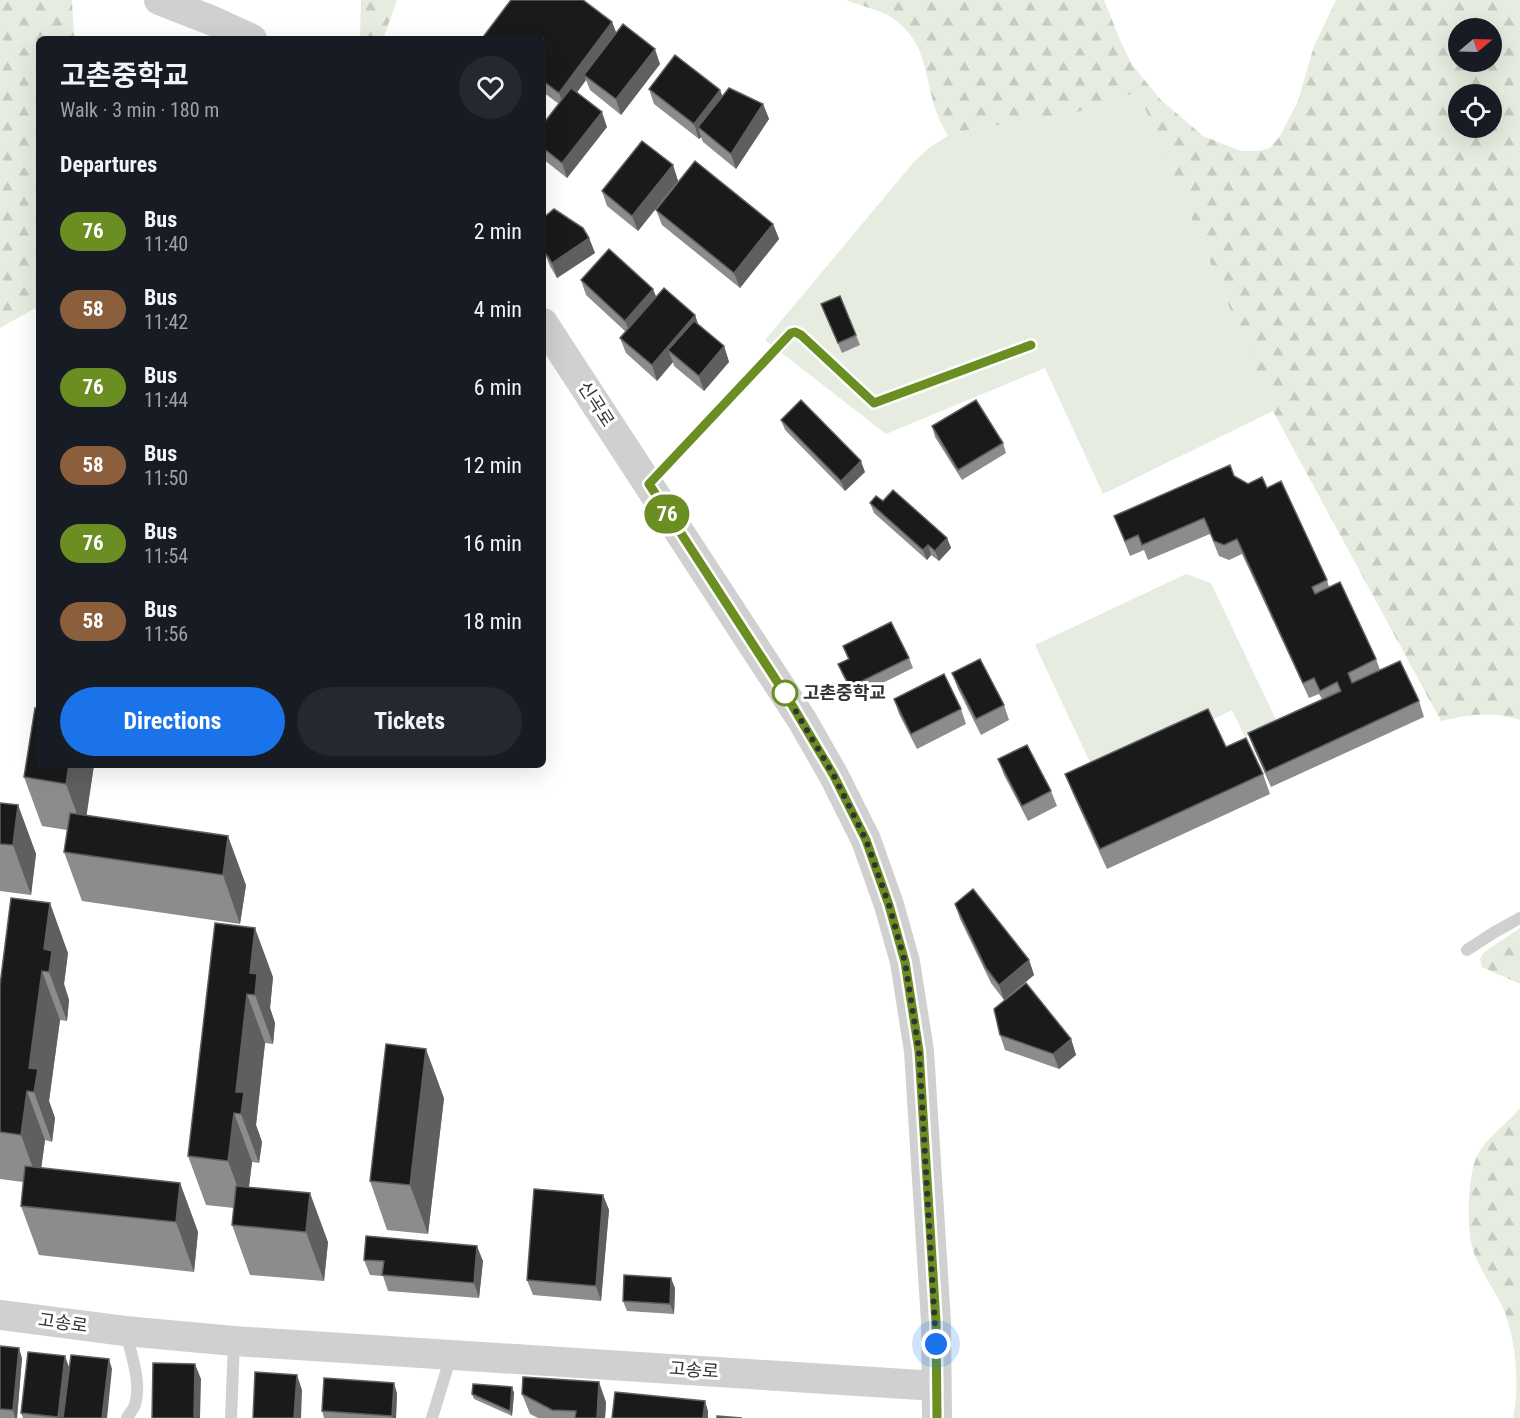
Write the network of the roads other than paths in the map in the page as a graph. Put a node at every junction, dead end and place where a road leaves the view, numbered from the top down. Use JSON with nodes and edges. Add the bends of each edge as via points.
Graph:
{"nodes":[{"id":1,"x":159,"y":0,"type":"edge"},
{"id":2,"x":246,"y":36,"type":"edge"},
{"id":3,"x":546,"y":328,"type":"edge"},
{"id":4,"x":1031,"y":345,"type":"dead end"},
{"id":5,"x":649,"y":484,"type":"junction"},
{"id":6,"x":1520,"y":918,"type":"edge"},
{"id":7,"x":1467,"y":950,"type":"dead end"},
{"id":8,"x":0,"y":1315,"type":"edge"},
{"id":9,"x":125,"y":1331,"type":"junction"},
{"id":10,"x":234,"y":1341,"type":"junction"},
{"id":11,"x":451,"y":1354,"type":"junction"},
{"id":12,"x":936,"y":1386,"type":"junction"},
{"id":13,"x":127,"y":1418,"type":"edge"},
{"id":14,"x":231,"y":1418,"type":"edge"},
{"id":15,"x":432,"y":1418,"type":"edge"},
{"id":16,"x":937,"y":1418,"type":"edge"}],
"edges":[{"from":1,"to":2,"type":"street"},
{"from":3,"to":5,"type":"street","name":"신곡로"},
{"from":4,"to":5,"type":"lane","via":[[874,403],[801,335],[791,333]]},
{"from":5,"to":12,"type":"street","name":"신곡로","via":[[828,767],[866,840],[889,905],[905,962],[919,1051],[936,1322]]},
{"from":6,"to":7,"type":"lane"},
{"from":8,"to":9,"type":"street","name":"고송로"},
{"from":9,"to":10,"type":"street","name":"고송로"},
{"from":9,"to":13,"type":"lane","via":[[136,1391],[135,1406]]},
{"from":10,"to":11,"type":"street","name":"고송로"},
{"from":10,"to":14,"type":"lane"},
{"from":11,"to":12,"type":"street","name":"고송로"},
{"from":11,"to":15,"type":"lane"},
{"from":12,"to":16,"type":"street","name":"신곡로"}]}
